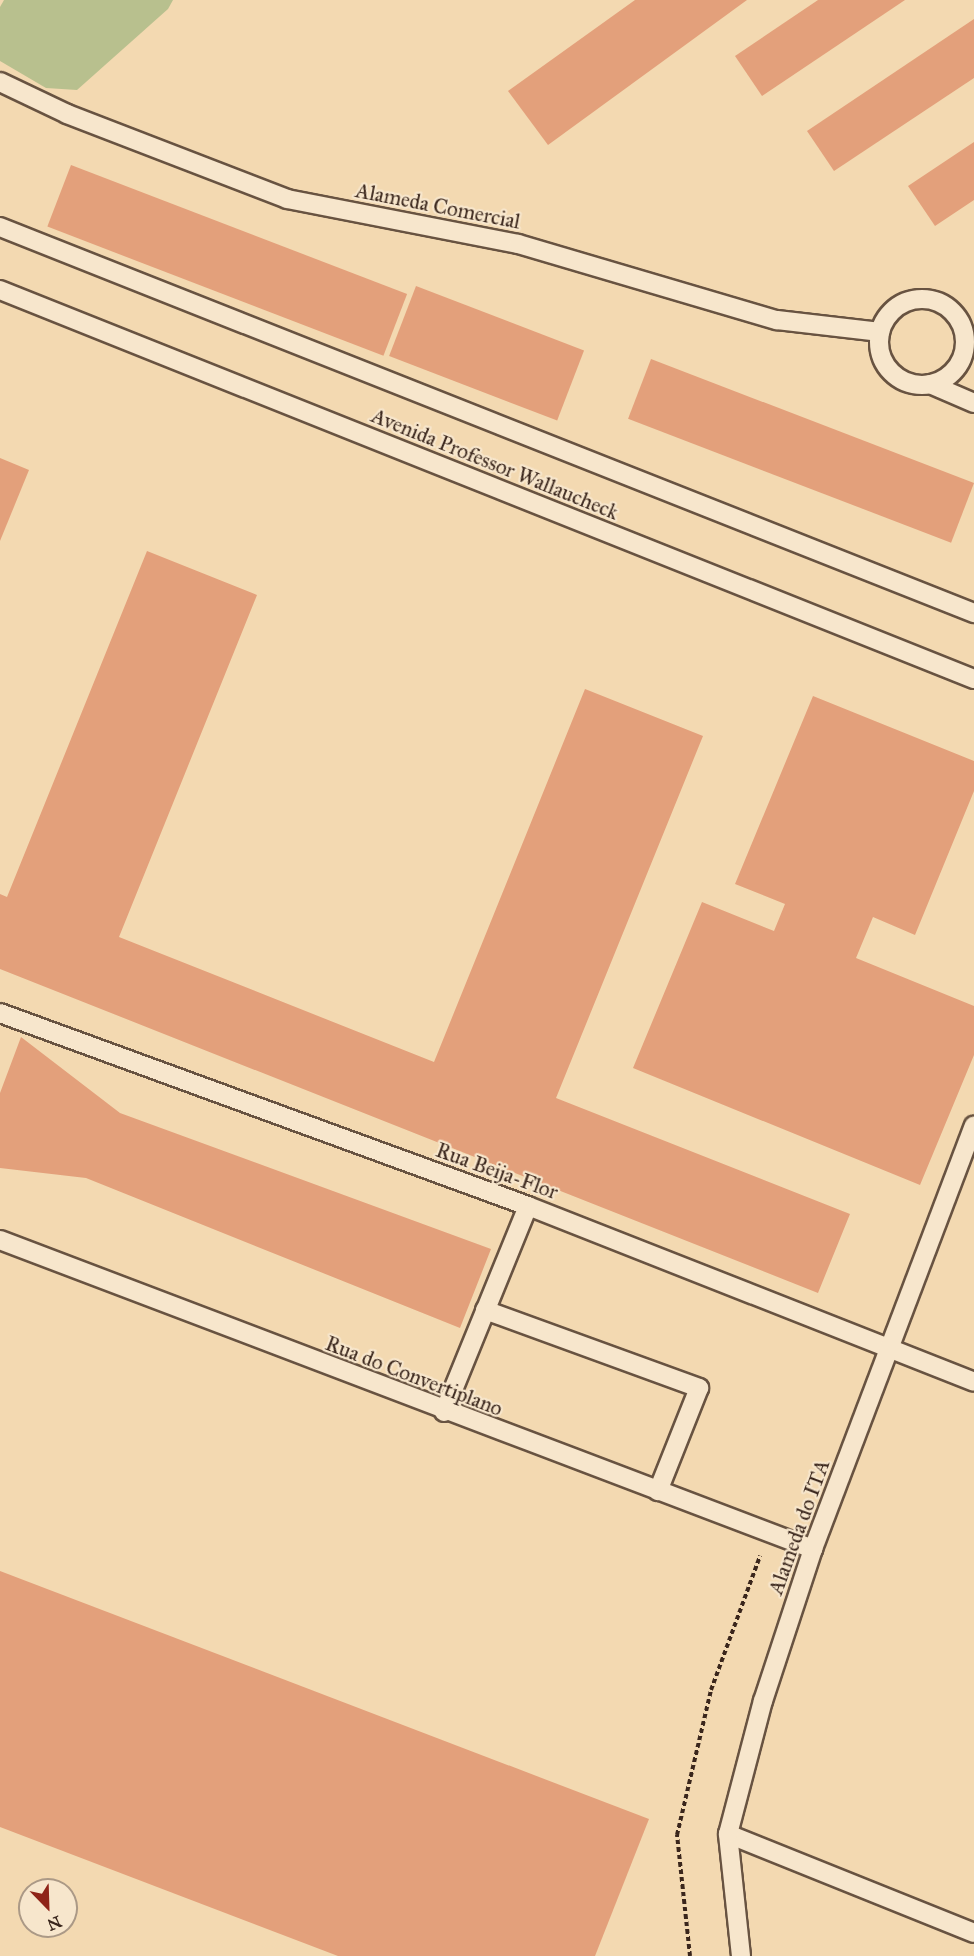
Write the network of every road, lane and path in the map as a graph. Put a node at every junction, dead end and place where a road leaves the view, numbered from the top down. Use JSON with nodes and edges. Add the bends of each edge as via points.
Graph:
{"nodes":[{"id":1,"x":0,"y":82,"type":"edge"},
{"id":2,"x":0,"y":227,"type":"edge"},
{"id":3,"x":0,"y":291,"type":"edge"},
{"id":4,"x":951,"y":309,"type":"junction"},
{"id":5,"x":974,"y":315,"type":"edge"},
{"id":6,"x":880,"y":332,"type":"junction"},
{"id":7,"x":930,"y":384,"type":"junction"},
{"id":8,"x":974,"y":403,"type":"edge"},
{"id":9,"x":974,"y":613,"type":"edge"},
{"id":10,"x":974,"y":679,"type":"edge"},
{"id":11,"x":0,"y":1013,"type":"edge"},
{"id":12,"x":974,"y":1126,"type":"edge"},
{"id":13,"x":528,"y":1206,"type":"junction"},
{"id":14,"x":0,"y":1240,"type":"edge"},
{"id":15,"x":486,"y":1310,"type":"junction"},
{"id":16,"x":890,"y":1348,"type":"junction"},
{"id":17,"x":974,"y":1382,"type":"edge"},
{"id":18,"x":444,"y":1412,"type":"junction"},
{"id":19,"x":658,"y":1491,"type":"junction"},
{"id":20,"x":768,"y":1533,"type":"junction"},
{"id":21,"x":813,"y":1549,"type":"junction"},
{"id":22,"x":728,"y":1834,"type":"junction"},
{"id":23,"x":974,"y":1933,"type":"edge"},
{"id":24,"x":690,"y":1956,"type":"edge"},
{"id":25,"x":741,"y":1956,"type":"edge"}],
"edges":[{"from":1,"to":6,"type":"lane","name":"Alameda Comercial","via":[[68,114],[287,199],[518,244],[777,320]]},
{"from":2,"to":9,"type":"lane","name":"Avenida Professor Wallaucheck"},
{"from":3,"to":10,"type":"lane","name":"Avenida Professor Wallaucheck"},
{"from":4,"to":5,"type":"lane"},
{"from":4,"to":6,"type":"lane","via":[[924,298],[909,301],[896,308]]},
{"from":4,"to":7,"type":"lane","via":[[965,333],[962,359],[954,371]]},
{"from":6,"to":7,"type":"lane","via":[[883,360],[891,372],[916,384]]},
{"from":7,"to":8,"type":"lane"},
{"from":11,"to":13,"type":"lane","name":"Rua Beija-Flor"},
{"from":12,"to":16,"type":"lane","name":"Alameda do ITA"},
{"from":13,"to":15,"type":"lane"},
{"from":13,"to":16,"type":"lane","name":"Rua Beija-Flor"},
{"from":14,"to":18,"type":"lane","name":"Rua do Convertiplano"},
{"from":15,"to":18,"type":"lane"},
{"from":15,"to":19,"type":"lane","via":[[699,1388]]},
{"from":16,"to":17,"type":"lane","name":"Rua Beija-Flor"},
{"from":16,"to":21,"type":"lane","name":"Alameda do ITA"},
{"from":18,"to":19,"type":"lane","name":"Rua do Convertiplano"},
{"from":19,"to":20,"type":"lane","name":"Rua do Convertiplano"},
{"from":20,"to":21,"type":"lane","name":"Rua do Convertiplano"},
{"from":20,"to":24,"type":"path","via":[[711,1690],[677,1835]]},
{"from":21,"to":22,"type":"lane","name":"Alameda do ITA","via":[[763,1701]]},
{"from":22,"to":23,"type":"lane"},
{"from":22,"to":25,"type":"lane","name":"Alameda do ITA"}]}
